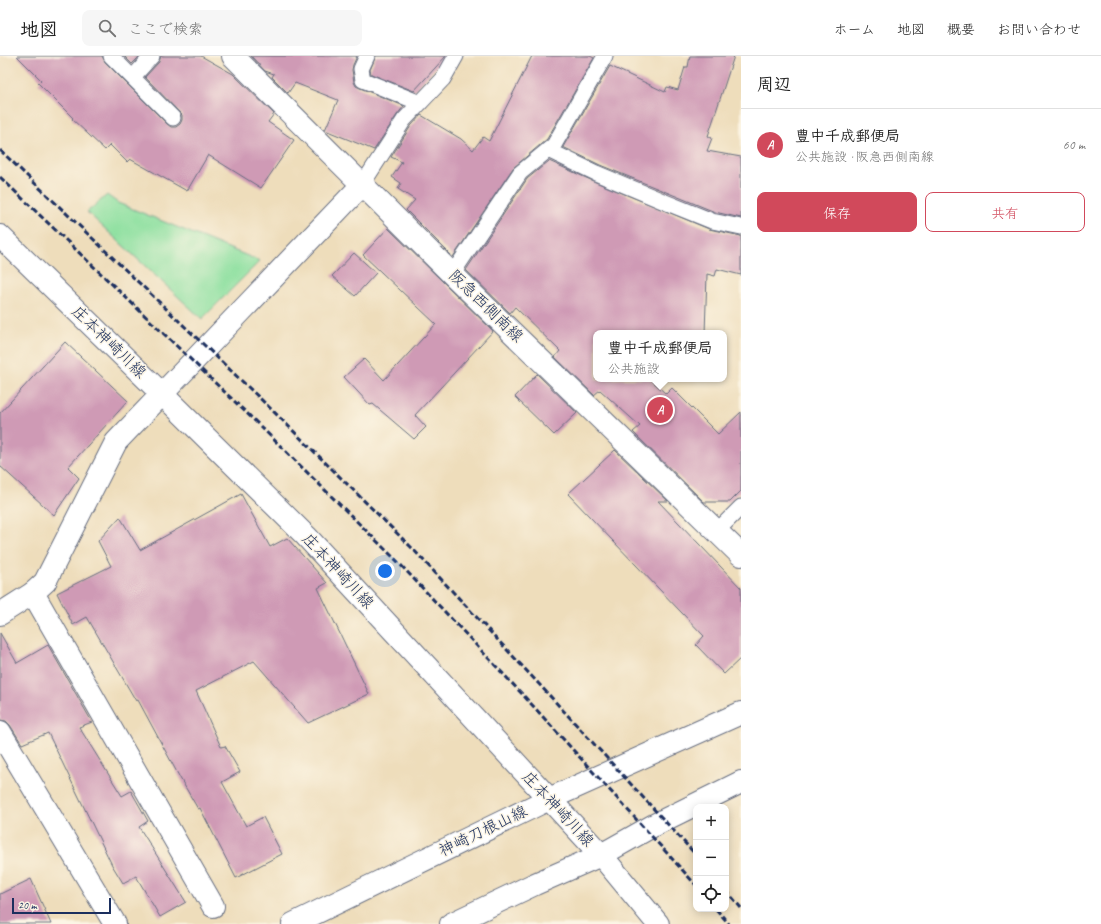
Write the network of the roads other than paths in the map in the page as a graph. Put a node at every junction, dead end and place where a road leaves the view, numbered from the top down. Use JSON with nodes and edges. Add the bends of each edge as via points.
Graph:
{"nodes":[{"id":1,"x":111,"y":56,"type":"edge"},
{"id":2,"x":152,"y":56,"type":"edge"},
{"id":3,"x":233,"y":56,"type":"edge"},
{"id":4,"x":367,"y":56,"type":"edge"},
{"id":5,"x":456,"y":56,"type":"edge"},
{"id":6,"x":605,"y":56,"type":"edge"},
{"id":7,"x":133,"y":77,"type":"junction"},
{"id":8,"x":420,"y":103,"type":"junction"},
{"id":9,"x":172,"y":118,"type":"dead end"},
{"id":10,"x":548,"y":150,"type":"junction"},
{"id":11,"x":362,"y":185,"type":"junction"},
{"id":12,"x":741,"y":227,"type":"edge"},
{"id":13,"x":0,"y":236,"type":"edge"},
{"id":14,"x":452,"y":274,"type":"junction"},
{"id":15,"x":162,"y":394,"type":"junction"},
{"id":16,"x":741,"y":507,"type":"edge"},
{"id":17,"x":717,"y":531,"type":"junction"},
{"id":18,"x":741,"y":555,"type":"edge"},
{"id":19,"x":33,"y":593,"type":"junction"},
{"id":20,"x":0,"y":614,"type":"edge"},
{"id":21,"x":741,"y":713,"type":"edge"},
{"id":22,"x":0,"y":732,"type":"edge"},
{"id":23,"x":741,"y":782,"type":"edge"},
{"id":24,"x":549,"y":799,"type":"junction"},
{"id":25,"x":601,"y":855,"type":"junction"},
{"id":26,"x":213,"y":906,"type":"dead end"},
{"id":27,"x":115,"y":924,"type":"edge"},
{"id":28,"x":293,"y":924,"type":"edge"},
{"id":29,"x":451,"y":924,"type":"edge"},
{"id":30,"x":658,"y":924,"type":"edge"}],
"edges":[{"from":1,"to":7,"type":"lane"},
{"from":2,"to":7,"type":"lane"},
{"from":3,"to":11,"type":"street","name":"阪急西側南線"},
{"from":4,"to":8,"type":"lane","via":[[361,69],[363,80]]},
{"from":5,"to":8,"type":"lane","via":[[443,79]]},
{"from":6,"to":10,"type":"lane","via":[[554,145]]},
{"from":7,"to":9,"type":"lane"},
{"from":8,"to":11,"type":"lane","via":[[404,120]]},
{"from":10,"to":12,"type":"lane","via":[[596,173],[712,221]]},
{"from":10,"to":14,"type":"lane","via":[[520,174]]},
{"from":11,"to":14,"type":"street","name":"阪急西側南線"},
{"from":11,"to":15,"type":"street"},
{"from":13,"to":15,"type":"street","name":"庄本神崎川線"},
{"from":14,"to":17,"type":"street","name":"阪急西側南線"},
{"from":15,"to":19,"type":"street","via":[[116,442],[45,582]]},
{"from":15,"to":24,"type":"street","name":"庄本神崎川線","via":[[306,536]]},
{"from":16,"to":17,"type":"lane"},
{"from":17,"to":18,"type":"street","name":"阪急西側南線"},
{"from":19,"to":20,"type":"street"},
{"from":19,"to":26,"type":"street"},
{"from":21,"to":24,"type":"street","name":"神崎刀根山線"},
{"from":22,"to":27,"type":"street"},
{"from":23,"to":25,"type":"street","via":[[656,824]]},
{"from":24,"to":25,"type":"street","name":"庄本神崎川線"},
{"from":24,"to":28,"type":"street","name":"神崎刀根山線"},
{"from":25,"to":29,"type":"street"},
{"from":25,"to":30,"type":"street","name":"庄本神崎川線"}]}
